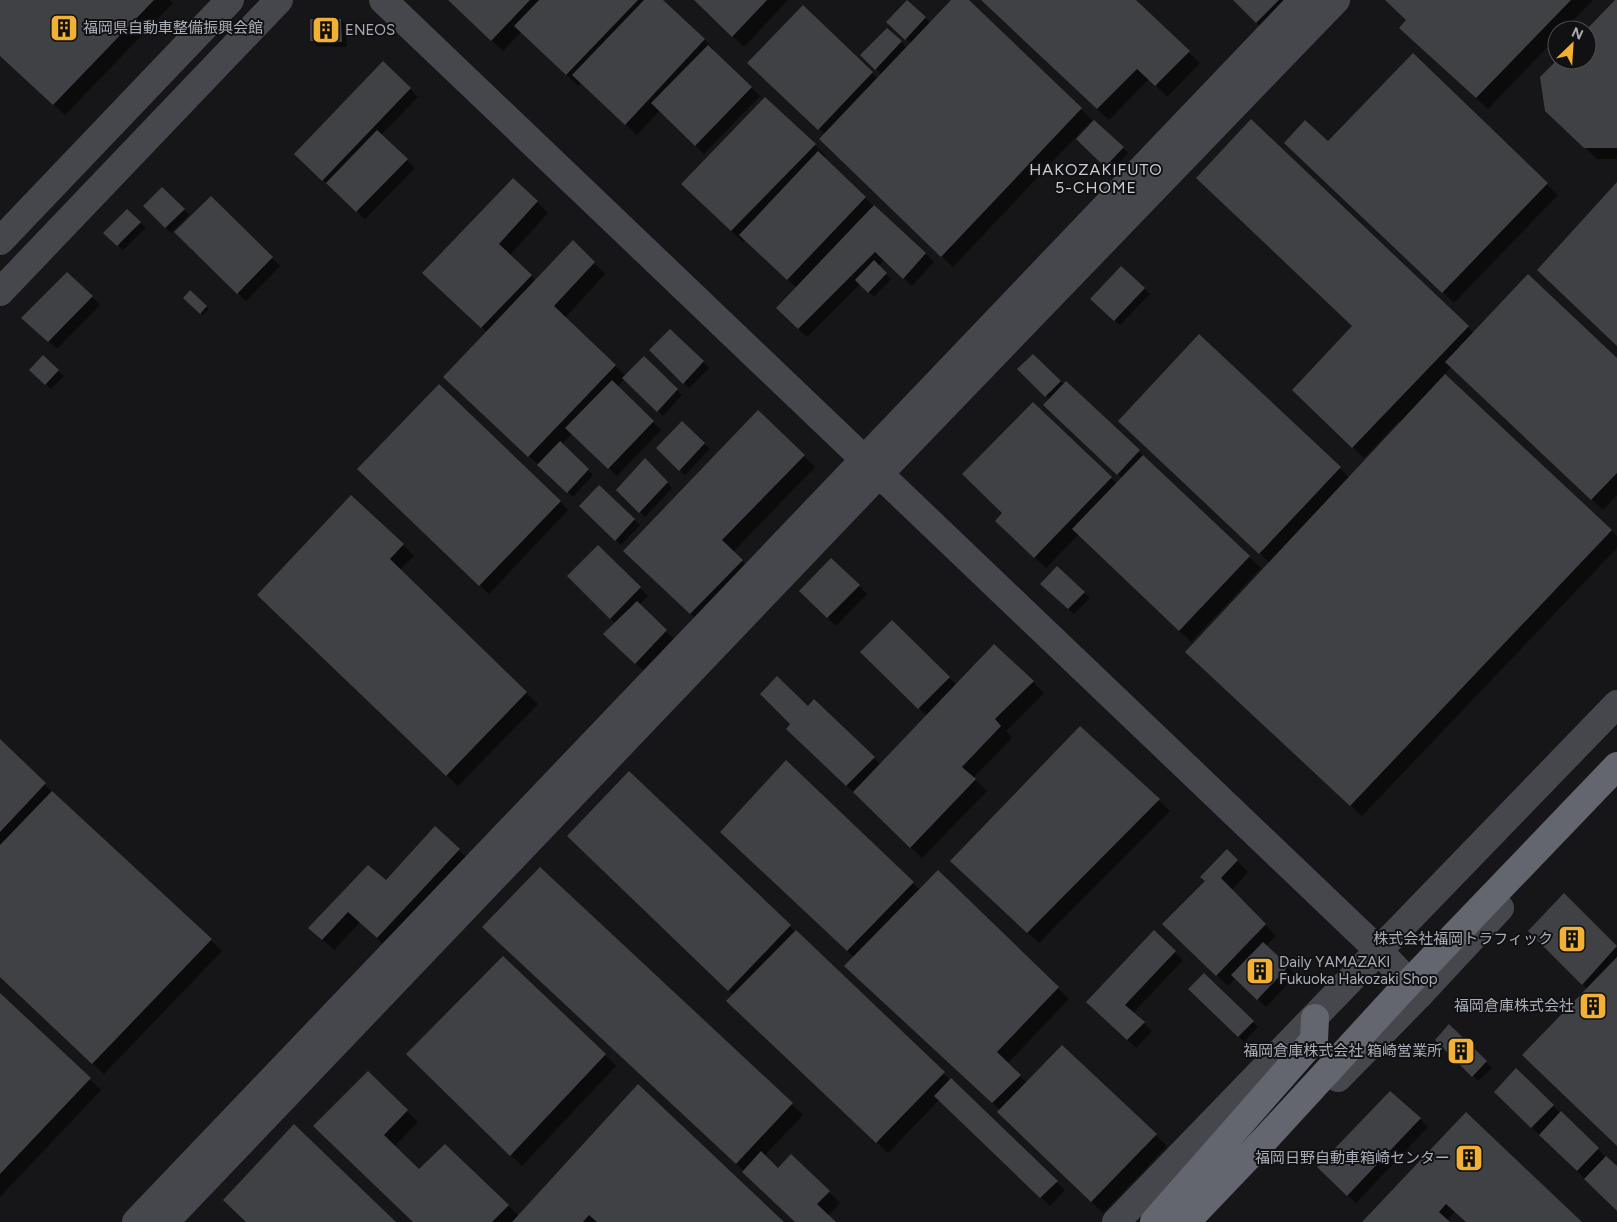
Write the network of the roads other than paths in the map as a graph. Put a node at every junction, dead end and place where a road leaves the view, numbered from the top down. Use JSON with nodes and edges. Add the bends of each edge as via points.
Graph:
{"nodes":[{"id":1,"x":230,"y":0,"type":"edge"},
{"id":2,"x":279,"y":0,"type":"edge"},
{"id":3,"x":383,"y":0,"type":"edge"},
{"id":4,"x":1303,"y":0,"type":"edge"},
{"id":5,"x":1336,"y":0,"type":"edge"},
{"id":6,"x":0,"y":242,"type":"edge"},
{"id":7,"x":0,"y":292,"type":"edge"},
{"id":8,"x":871,"y":467,"type":"junction"},
{"id":9,"x":1617,"y":704,"type":"edge"},
{"id":10,"x":1617,"y":766,"type":"edge"},
{"id":11,"x":1617,"y":776,"type":"edge"},
{"id":12,"x":1617,"y":783,"type":"edge"},
{"id":13,"x":1378,"y":950,"type":"junction"},
{"id":14,"x":1420,"y":994,"type":"junction"},
{"id":15,"x":1314,"y":1018,"type":"junction"},
{"id":16,"x":136,"y":1222,"type":"edge"},
{"id":17,"x":165,"y":1222,"type":"edge"},
{"id":18,"x":1116,"y":1222,"type":"edge"},
{"id":19,"x":1154,"y":1222,"type":"edge"},
{"id":20,"x":1186,"y":1222,"type":"edge"},
{"id":21,"x":1197,"y":1222,"type":"edge"}],
"edges":[{"from":1,"to":6,"type":"street"},
{"from":2,"to":7,"type":"street"},
{"from":3,"to":8,"type":"street"},
{"from":4,"to":8,"type":"street"},
{"from":5,"to":8,"type":"street"},
{"from":8,"to":13,"type":"street"},
{"from":8,"to":16,"type":"street"},
{"from":8,"to":17,"type":"street"},
{"from":9,"to":13,"type":"street"},
{"from":10,"to":20,"type":"highway"},
{"from":11,"to":21,"type":"highway"},
{"from":12,"to":14,"type":"street"},
{"from":13,"to":14,"type":"street"},
{"from":13,"to":15,"type":"street"},
{"from":14,"to":21,"type":"street"},
{"from":15,"to":18,"type":"street"},
{"from":15,"to":19,"type":"highway","via":[[1314,1040]]}]}
